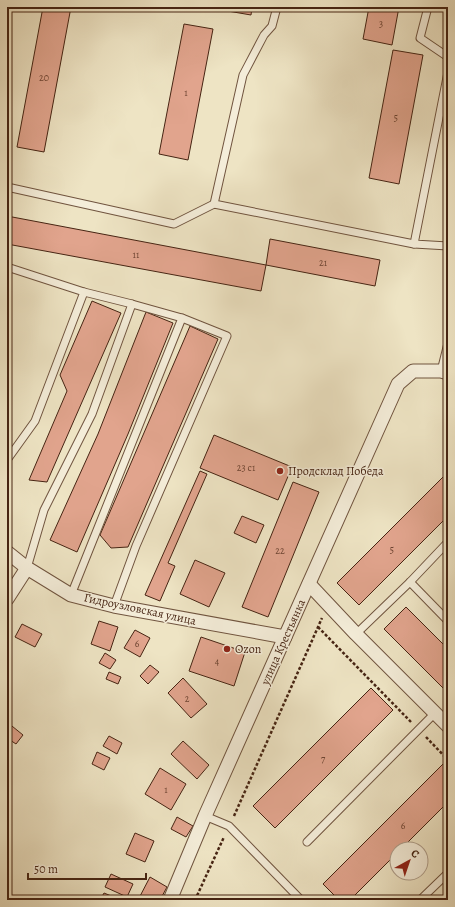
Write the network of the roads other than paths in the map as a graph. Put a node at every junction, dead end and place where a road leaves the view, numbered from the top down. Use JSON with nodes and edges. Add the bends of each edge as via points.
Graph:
{"nodes":[{"id":1,"x":277,"y":7,"type":"edge"},
{"id":2,"x":428,"y":7,"type":"edge"},
{"id":3,"x":448,"y":57,"type":"edge"},
{"id":4,"x":448,"y":72,"type":"edge"},
{"id":5,"x":7,"y":187,"type":"edge"},
{"id":6,"x":214,"y":204,"type":"junction"},
{"id":7,"x":414,"y":244,"type":"junction"},
{"id":8,"x":448,"y":246,"type":"edge"},
{"id":9,"x":7,"y":267,"type":"edge"},
{"id":10,"x":84,"y":292,"type":"junction"},
{"id":11,"x":132,"y":304,"type":"junction"},
{"id":12,"x":182,"y":318,"type":"junction"},
{"id":13,"x":448,"y":343,"type":"edge"},
{"id":14,"x":445,"y":372,"type":"edge"},
{"id":15,"x":7,"y":460,"type":"edge"},
{"id":16,"x":448,"y":542,"type":"edge"},
{"id":17,"x":7,"y":552,"type":"edge"},
{"id":18,"x":27,"y":568,"type":"junction"},
{"id":19,"x":410,"y":582,"type":"junction"},
{"id":20,"x":309,"y":584,"type":"junction"},
{"id":21,"x":71,"y":594,"type":"junction"},
{"id":22,"x":7,"y":599,"type":"edge"},
{"id":23,"x":114,"y":606,"type":"junction"},
{"id":24,"x":448,"y":621,"type":"edge"},
{"id":25,"x":356,"y":634,"type":"junction"},
{"id":26,"x":285,"y":637,"type":"junction"},
{"id":27,"x":435,"y":713,"type":"junction"},
{"id":28,"x":448,"y":726,"type":"edge"},
{"id":29,"x":205,"y":816,"type":"junction"},
{"id":30,"x":307,"y":842,"type":"dead end"},
{"id":31,"x":448,"y":873,"type":"edge"},
{"id":32,"x":170,"y":900,"type":"edge"},
{"id":33,"x":300,"y":900,"type":"edge"},
{"id":34,"x":420,"y":900,"type":"edge"}],
"edges":[{"from":1,"to":6,"type":"lane","via":[[272,26],[264,35],[243,74]]},
{"from":2,"to":3,"type":"lane","via":[[420,38]]},
{"from":4,"to":7,"type":"lane"},
{"from":5,"to":6,"type":"lane","via":[[174,224]]},
{"from":6,"to":7,"type":"lane"},
{"from":7,"to":8,"type":"lane"},
{"from":9,"to":10,"type":"lane"},
{"from":10,"to":11,"type":"lane"},
{"from":10,"to":15,"type":"lane","via":[[35,421]]},
{"from":11,"to":12,"type":"lane"},
{"from":11,"to":18,"type":"lane","via":[[92,414],[44,510]]},
{"from":12,"to":21,"type":"lane"},
{"from":12,"to":23,"type":"lane","via":[[227,336],[136,546]]},
{"from":13,"to":14,"type":"lane"},
{"from":14,"to":20,"type":"street","name":"улица Крестьянка","via":[[413,371],[398,384]]},
{"from":16,"to":19,"type":"lane"},
{"from":17,"to":18,"type":"street","name":"Гидроузловская улица"},
{"from":18,"to":21,"type":"street","name":"Гидроузловская улица"},
{"from":18,"to":22,"type":"street"},
{"from":19,"to":24,"type":"lane"},
{"from":19,"to":25,"type":"lane"},
{"from":20,"to":25,"type":"street"},
{"from":20,"to":26,"type":"street","name":"улица Крестьянка"},
{"from":21,"to":23,"type":"street","name":"Гидроузловская улица"},
{"from":23,"to":26,"type":"street","name":"Гидроузловская улица"},
{"from":25,"to":27,"type":"street"},
{"from":26,"to":29,"type":"street","name":"улица Крестьянка"},
{"from":27,"to":28,"type":"street"},
{"from":27,"to":30,"type":"lane"},
{"from":29,"to":32,"type":"street","name":"улица Крестьянка"},
{"from":29,"to":33,"type":"lane","via":[[229,826]]},
{"from":31,"to":34,"type":"lane"}]}
